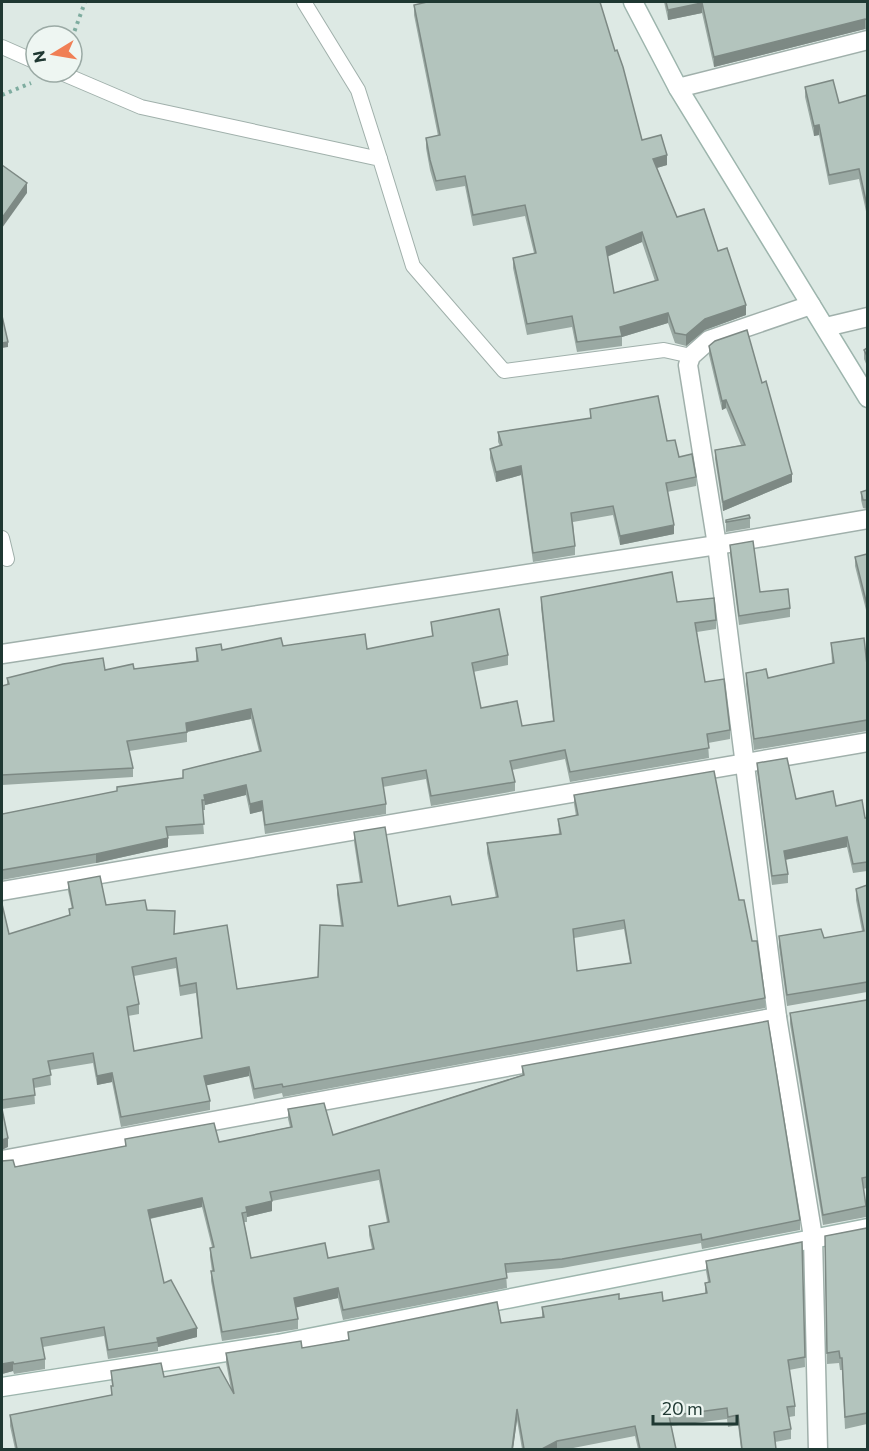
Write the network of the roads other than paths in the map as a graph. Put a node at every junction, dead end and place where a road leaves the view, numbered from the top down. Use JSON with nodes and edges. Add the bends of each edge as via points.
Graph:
{"nodes":[{"id":1,"x":304,"y":2,"type":"edge"},
{"id":2,"x":633,"y":2,"type":"edge"},
{"id":3,"x":867,"y":40,"type":"edge"},
{"id":4,"x":2,"y":47,"type":"edge"},
{"id":5,"x":24,"y":57,"type":"edge"},
{"id":6,"x":84,"y":83,"type":"edge"},
{"id":7,"x":678,"y":88,"type":"junction"},
{"id":8,"x":380,"y":159,"type":"junction"},
{"id":9,"x":811,"y":305,"type":"junction"},
{"id":10,"x":867,"y":317,"type":"edge"},
{"id":11,"x":826,"y":327,"type":"junction"},
{"id":12,"x":691,"y":356,"type":"junction"},
{"id":13,"x":867,"y":398,"type":"edge"},
{"id":14,"x":867,"y":519,"type":"edge"},
{"id":15,"x":2,"y":538,"type":"edge"},
{"id":16,"x":717,"y":545,"type":"junction"},
{"id":17,"x":7,"y":559,"type":"dead end"},
{"id":18,"x":2,"y":654,"type":"edge"},
{"id":19,"x":867,"y":742,"type":"edge"},
{"id":20,"x":744,"y":765,"type":"junction"},
{"id":21,"x":2,"y":891,"type":"edge"},
{"id":22,"x":782,"y":1016,"type":"junction"},
{"id":23,"x":2,"y":1160,"type":"edge"},
{"id":24,"x":867,"y":1228,"type":"edge"},
{"id":25,"x":813,"y":1237,"type":"junction"},
{"id":26,"x":2,"y":1387,"type":"edge"},
{"id":27,"x":818,"y":1449,"type":"edge"}],
"edges":[{"from":1,"to":8,"type":"lane","via":[[358,90]]},
{"from":2,"to":7,"type":"street"},
{"from":3,"to":7,"type":"street"},
{"from":4,"to":5,"type":"lane"},
{"from":6,"to":8,"type":"lane","via":[[141,107]]},
{"from":7,"to":9,"type":"street"},
{"from":8,"to":12,"type":"lane","via":[[413,266],[504,371],[664,350]]},
{"from":9,"to":11,"type":"street"},
{"from":9,"to":12,"type":"street","via":[[709,340]]},
{"from":10,"to":11,"type":"street"},
{"from":11,"to":13,"type":"street"},
{"from":12,"to":16,"type":"street","via":[[688,365]]},
{"from":14,"to":16,"type":"street"},
{"from":15,"to":17,"type":"lane"},
{"from":16,"to":18,"type":"street"},
{"from":16,"to":20,"type":"street"},
{"from":19,"to":20,"type":"street"},
{"from":20,"to":21,"type":"street"},
{"from":20,"to":22,"type":"street"},
{"from":22,"to":23,"type":"street"},
{"from":22,"to":25,"type":"street"},
{"from":24,"to":25,"type":"street"},
{"from":25,"to":26,"type":"street","via":[[278,1344]]},
{"from":25,"to":27,"type":"street"}]}
